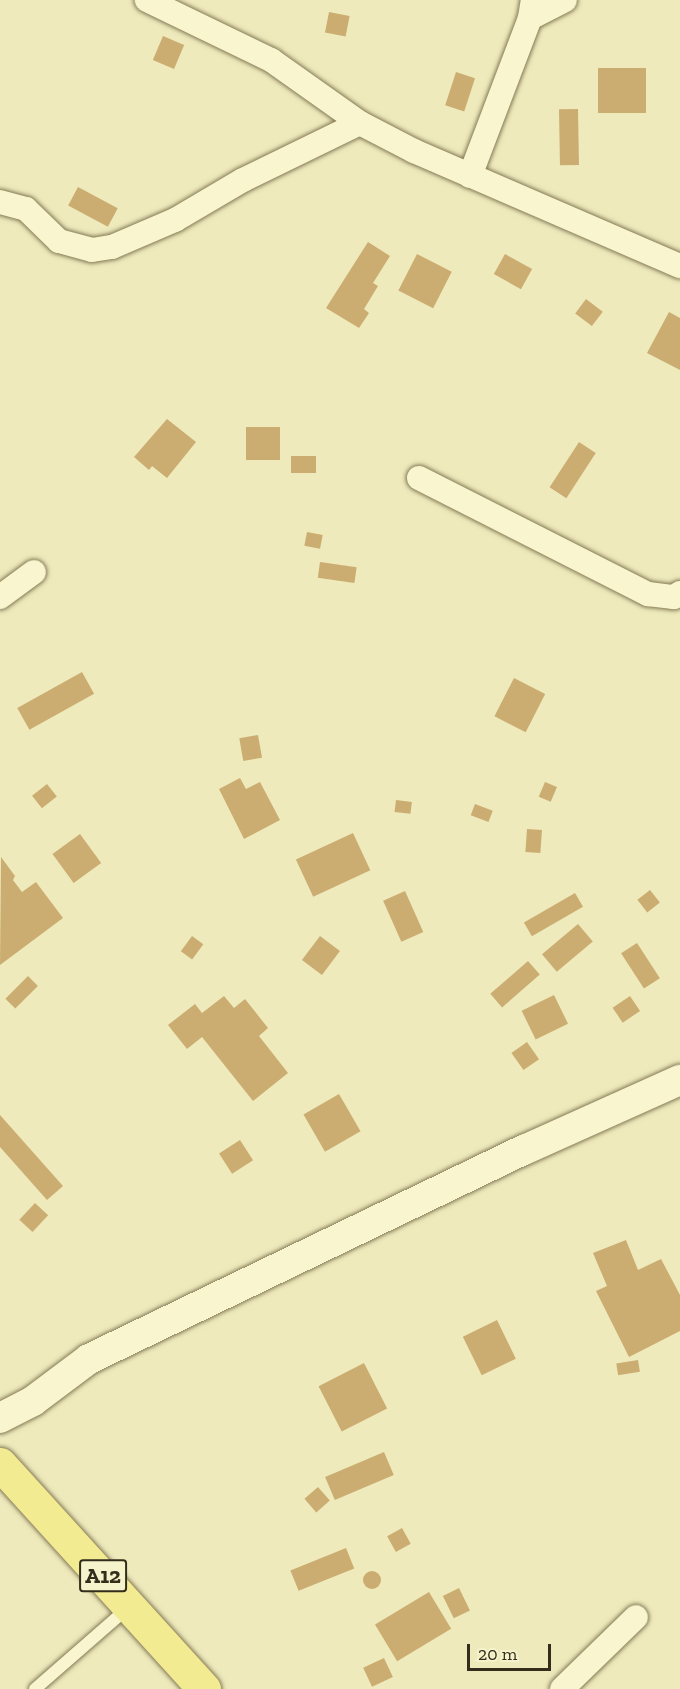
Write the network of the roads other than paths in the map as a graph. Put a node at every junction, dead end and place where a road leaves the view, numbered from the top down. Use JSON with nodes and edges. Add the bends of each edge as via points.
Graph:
{"nodes":[{"id":1,"x":147,"y":0,"type":"edge"},
{"id":2,"x":565,"y":0,"type":"edge"},
{"id":3,"x":532,"y":9,"type":"edge"},
{"id":4,"x":360,"y":123,"type":"junction"},
{"id":5,"x":471,"y":176,"type":"junction"},
{"id":6,"x":0,"y":202,"type":"edge"},
{"id":7,"x":680,"y":266,"type":"edge"},
{"id":8,"x":419,"y":478,"type":"dead end"},
{"id":9,"x":34,"y":572,"type":"dead end"},
{"id":10,"x":680,"y":593,"type":"edge"},
{"id":11,"x":0,"y":597,"type":"edge"},
{"id":12,"x":680,"y":1080,"type":"edge"},
{"id":13,"x":0,"y":1418,"type":"edge"},
{"id":14,"x":0,"y":1464,"type":"edge"},
{"id":15,"x":130,"y":1606,"type":"junction"},
{"id":16,"x":636,"y":1617,"type":"dead end"},
{"id":17,"x":35,"y":1689,"type":"edge"},
{"id":18,"x":204,"y":1689,"type":"edge"},
{"id":19,"x":562,"y":1689,"type":"edge"}],
"edges":[{"from":1,"to":4,"type":"street","via":[[271,60]]},
{"from":2,"to":3,"type":"street"},
{"from":3,"to":5,"type":"street"},
{"from":4,"to":5,"type":"street"},
{"from":4,"to":6,"type":"street","via":[[243,180],[175,220],[112,247],[92,250],[59,241],[26,209]]},
{"from":5,"to":7,"type":"street"},
{"from":8,"to":10,"type":"street","via":[[648,594],[674,597]]},
{"from":9,"to":11,"type":"street"},
{"from":12,"to":13,"type":"street","via":[[524,1150],[89,1359],[33,1401]]},
{"from":14,"to":15,"type":"main road","number":"A12"},
{"from":15,"to":17,"type":"lane"},
{"from":15,"to":18,"type":"main road","number":"A12"},
{"from":16,"to":19,"type":"street"}]}
